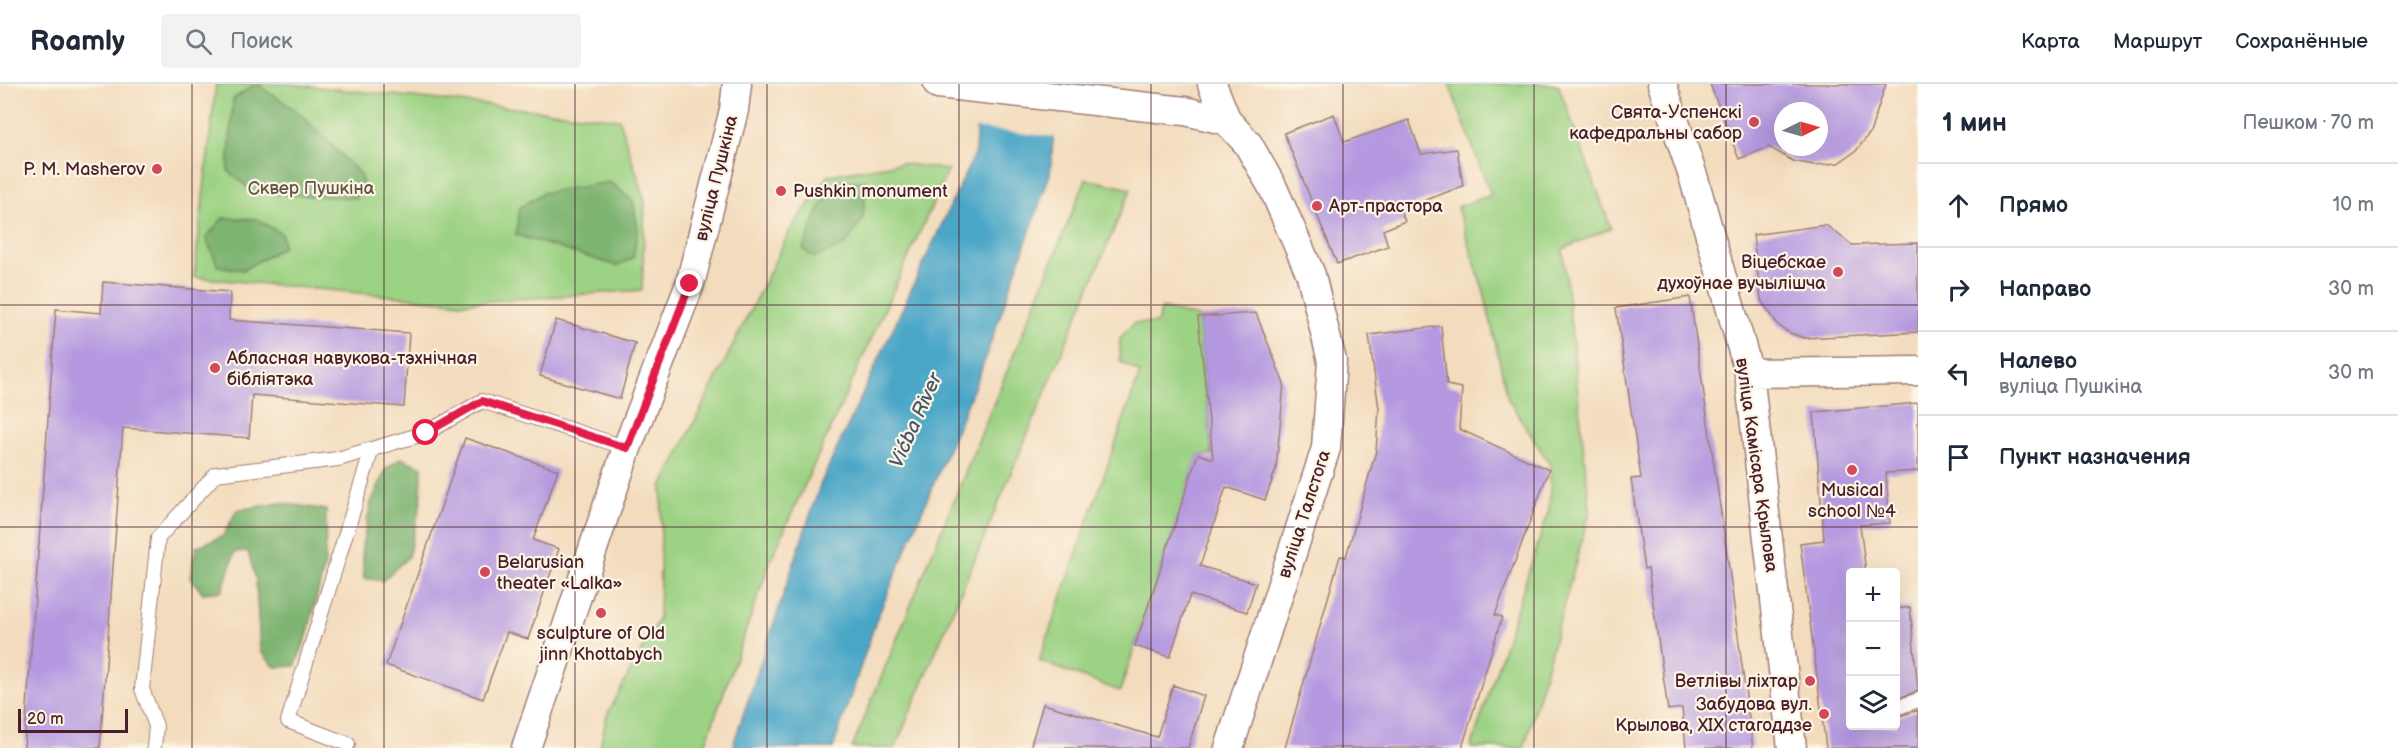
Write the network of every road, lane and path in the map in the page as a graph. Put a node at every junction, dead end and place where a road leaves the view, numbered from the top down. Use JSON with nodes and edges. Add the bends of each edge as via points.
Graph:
{"nodes":[{"id":1,"x":737,"y":84,"type":"edge"},
{"id":2,"x":938,"y":84,"type":"edge"},
{"id":3,"x":1212,"y":84,"type":"edge"},
{"id":4,"x":1662,"y":84,"type":"edge"},
{"id":5,"x":1227,"y":121,"type":"junction"},
{"id":6,"x":1918,"y":371,"type":"edge"},
{"id":7,"x":1749,"y":373,"type":"junction"},
{"id":8,"x":627,"y":448,"type":"junction"},
{"id":9,"x":372,"y":449,"type":"junction"},
{"id":10,"x":1918,"y":700,"type":"edge"},
{"id":11,"x":1900,"y":707,"type":"edge"},
{"id":12,"x":348,"y":744,"type":"dead end"},
{"id":13,"x":154,"y":748,"type":"edge"},
{"id":14,"x":526,"y":748,"type":"edge"},
{"id":15,"x":1229,"y":748,"type":"edge"},
{"id":16,"x":1792,"y":748,"type":"edge"}],
"edges":[{"from":1,"to":8,"type":"street","name":"вуліца Пушкіна","via":[[734,110],[690,284]]},
{"from":2,"to":5,"type":"street","via":[[1185,111]]},
{"from":3,"to":5,"type":"street","name":"вуліца Талстога"},
{"from":4,"to":7,"type":"street","name":"вуліца Камісара Крылова","via":[[1694,179]]},
{"from":5,"to":15,"type":"street","name":"вуліца Талстога","via":[[1248,144],[1273,188],[1311,275],[1332,362],[1326,448]]},
{"from":6,"to":7,"type":"street"},
{"from":7,"to":16,"type":"street","name":"вуліца Камісара Крылова"},
{"from":8,"to":9,"type":"lane","via":[[482,401],[426,433]]},
{"from":8,"to":14,"type":"street","name":"вуліца Пушкіна"},
{"from":9,"to":12,"type":"lane","via":[[288,721]]},
{"from":9,"to":13,"type":"lane","via":[[338,459],[216,474],[158,538],[142,689],[156,726]]},
{"from":10,"to":11,"type":"lane"}]}
